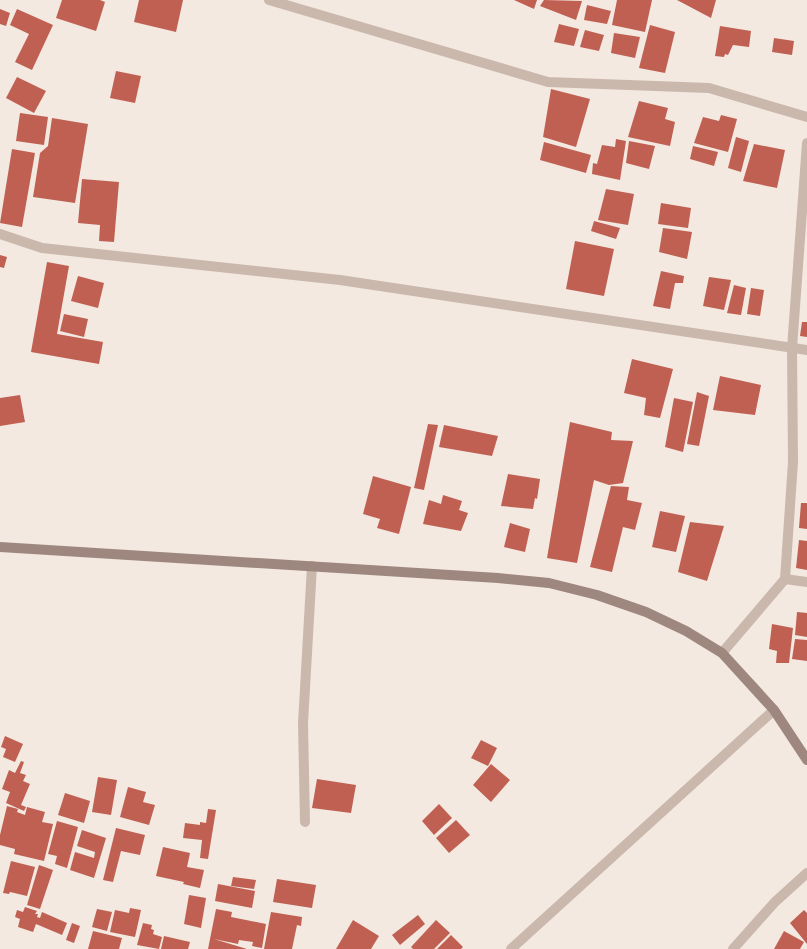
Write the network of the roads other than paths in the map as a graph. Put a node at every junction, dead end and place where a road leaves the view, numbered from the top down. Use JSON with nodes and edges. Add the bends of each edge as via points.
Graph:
{"nodes":[{"id":1,"x":269,"y":0,"type":"edge"},
{"id":2,"x":807,"y":117,"type":"edge"},
{"id":3,"x":807,"y":143,"type":"edge"},
{"id":4,"x":0,"y":234,"type":"edge"},
{"id":5,"x":792,"y":348,"type":"junction"},
{"id":6,"x":807,"y":350,"type":"edge"},
{"id":7,"x":0,"y":547,"type":"edge"},
{"id":8,"x":312,"y":566,"type":"junction"},
{"id":9,"x":785,"y":579,"type":"junction"},
{"id":10,"x":807,"y":582,"type":"edge"},
{"id":11,"x":722,"y":653,"type":"junction"},
{"id":12,"x":774,"y":710,"type":"junction"},
{"id":13,"x":807,"y":760,"type":"edge"},
{"id":14,"x":305,"y":822,"type":"dead end"},
{"id":15,"x":807,"y":873,"type":"edge"},
{"id":16,"x":511,"y":949,"type":"edge"},
{"id":17,"x":733,"y":949,"type":"edge"}],
"edges":[{"from":1,"to":2,"type":"street","via":[[548,82],[709,88]]},
{"from":3,"to":5,"type":"street"},
{"from":4,"to":5,"type":"street","via":[[42,248],[340,280]]},
{"from":5,"to":6,"type":"street"},
{"from":5,"to":9,"type":"street","via":[[793,462]]},
{"from":7,"to":8,"type":"street"},
{"from":8,"to":11,"type":"street","via":[[548,583],[597,595],[646,612],[686,631]]},
{"from":8,"to":14,"type":"street","via":[[303,722]]},
{"from":9,"to":10,"type":"street"},
{"from":9,"to":11,"type":"street"},
{"from":11,"to":12,"type":"street"},
{"from":12,"to":13,"type":"street"},
{"from":12,"to":16,"type":"street"},
{"from":15,"to":17,"type":"street","via":[[775,902]]}]}
